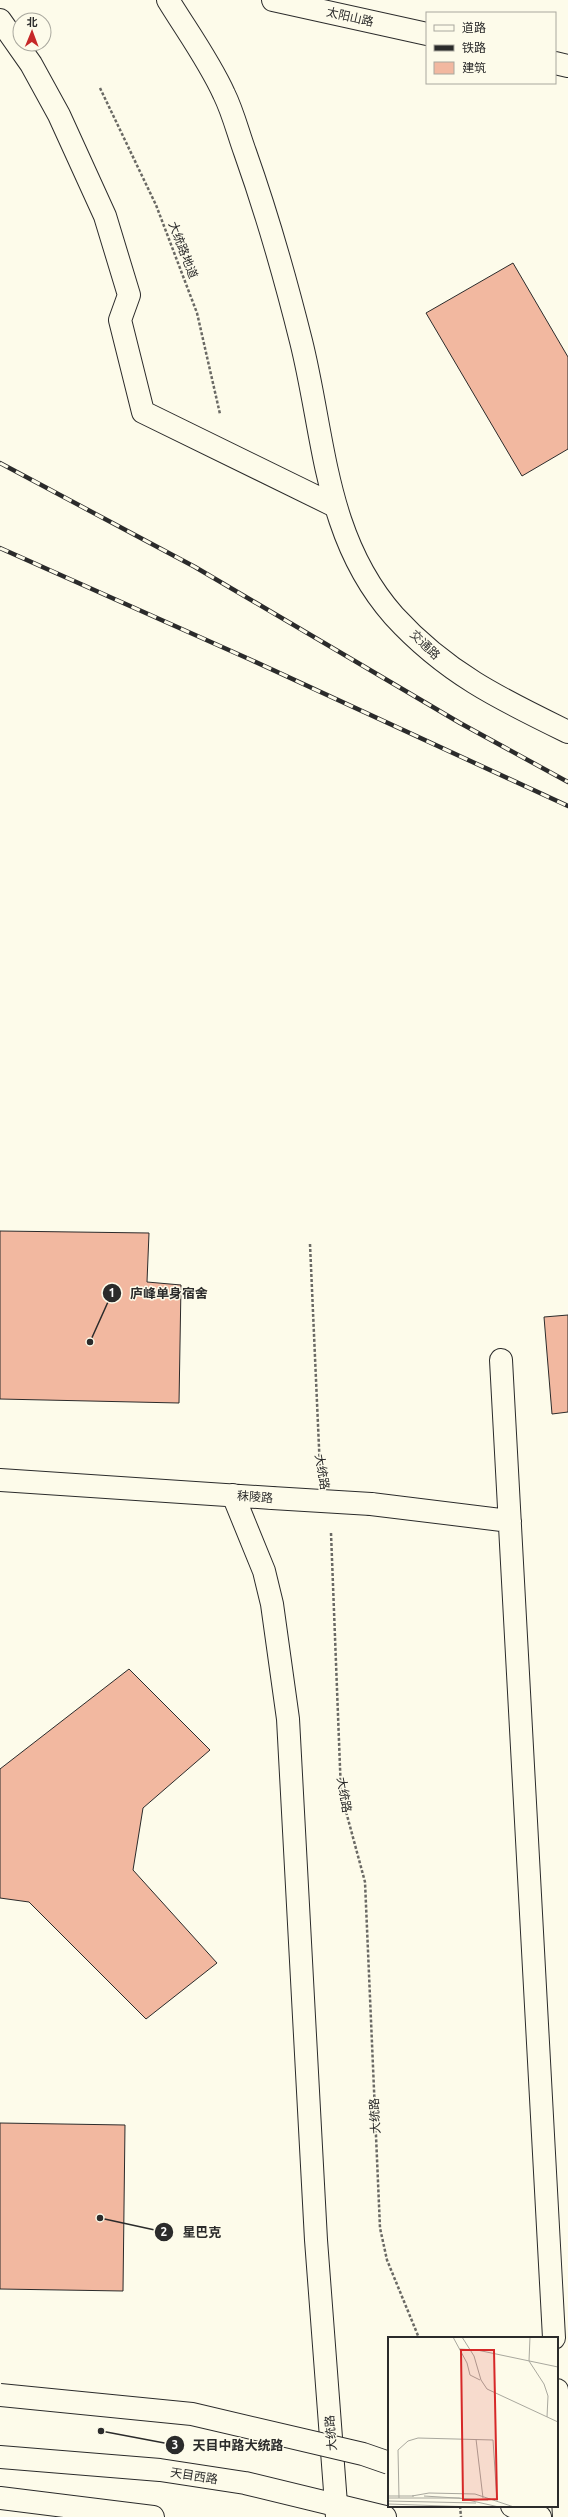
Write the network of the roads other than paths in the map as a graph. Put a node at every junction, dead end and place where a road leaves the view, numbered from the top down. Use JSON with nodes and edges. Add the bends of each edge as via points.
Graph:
{"nodes":[{"id":1,"x":168,"y":0,"type":"edge"},
{"id":2,"x":273,"y":0,"type":"edge"},
{"id":3,"x":0,"y":20,"type":"edge"},
{"id":4,"x":426,"y":34,"type":"edge"},
{"id":5,"x":556,"y":63,"type":"edge"},
{"id":6,"x":568,"y":66,"type":"edge"},
{"id":7,"x":335,"y":506,"type":"junction"},
{"id":8,"x":568,"y":732,"type":"edge"},
{"id":9,"x":501,"y":1360,"type":"dead end"},
{"id":10,"x":0,"y":1480,"type":"edge"},
{"id":11,"x":233,"y":1495,"type":"junction"},
{"id":12,"x":510,"y":1521,"type":"junction"},
{"id":13,"x":554,"y":2337,"type":"edge"},
{"id":14,"x":0,"y":2395,"type":"edge"},
{"id":15,"x":558,"y":2408,"type":"edge"},
{"id":16,"x":0,"y":2457,"type":"edge"},
{"id":17,"x":388,"y":2463,"type":"edge"},
{"id":18,"x":0,"y":2498,"type":"edge"},
{"id":19,"x":515,"y":2507,"type":"edge"},
{"id":20,"x":337,"y":2511,"type":"edge"},
{"id":21,"x":153,"y":2517,"type":"edge"},
{"id":22,"x":385,"y":2517,"type":"edge"},
{"id":23,"x":540,"y":2517,"type":"edge"},
{"id":24,"x":564,"y":2517,"type":"edge"}],
"edges":[{"from":1,"to":7,"type":"main road","name":"交通路","via":[[224,94],[269,218],[302,344],[322,454]]},
{"from":2,"to":4,"type":"main road","name":"太阳山路"},
{"from":3,"to":7,"type":"main road","via":[[31,64],[48,94],[105,216],[129,295],[120,320],[143,412]]},
{"from":5,"to":6,"type":"main road"},
{"from":7,"to":8,"type":"main road","name":"交通路","via":[[358,564],[393,614],[438,659],[496,697]]},
{"from":9,"to":12,"type":"main road"},
{"from":10,"to":11,"type":"main road","name":"秣陵路"},
{"from":11,"to":12,"type":"main road","name":"秣陵路","bridge":true,"via":[[371,1504]]},
{"from":11,"to":20,"type":"main road","name":"大统路","via":[[264,1571],[274,1618],[288,1719],[316,2240]]},
{"from":12,"to":13,"type":"main road"},
{"from":14,"to":17,"type":"main road","bridge":true,"via":[[192,2414],[363,2454]]},
{"from":15,"to":24,"type":"main road"},
{"from":16,"to":20,"type":"main road","name":"天目西路","via":[[160,2470],[245,2483]]},
{"from":18,"to":21,"type":"main road"},
{"from":19,"to":23,"type":"main road"},
{"from":20,"to":22,"type":"main road","name":"天目西路"}]}
